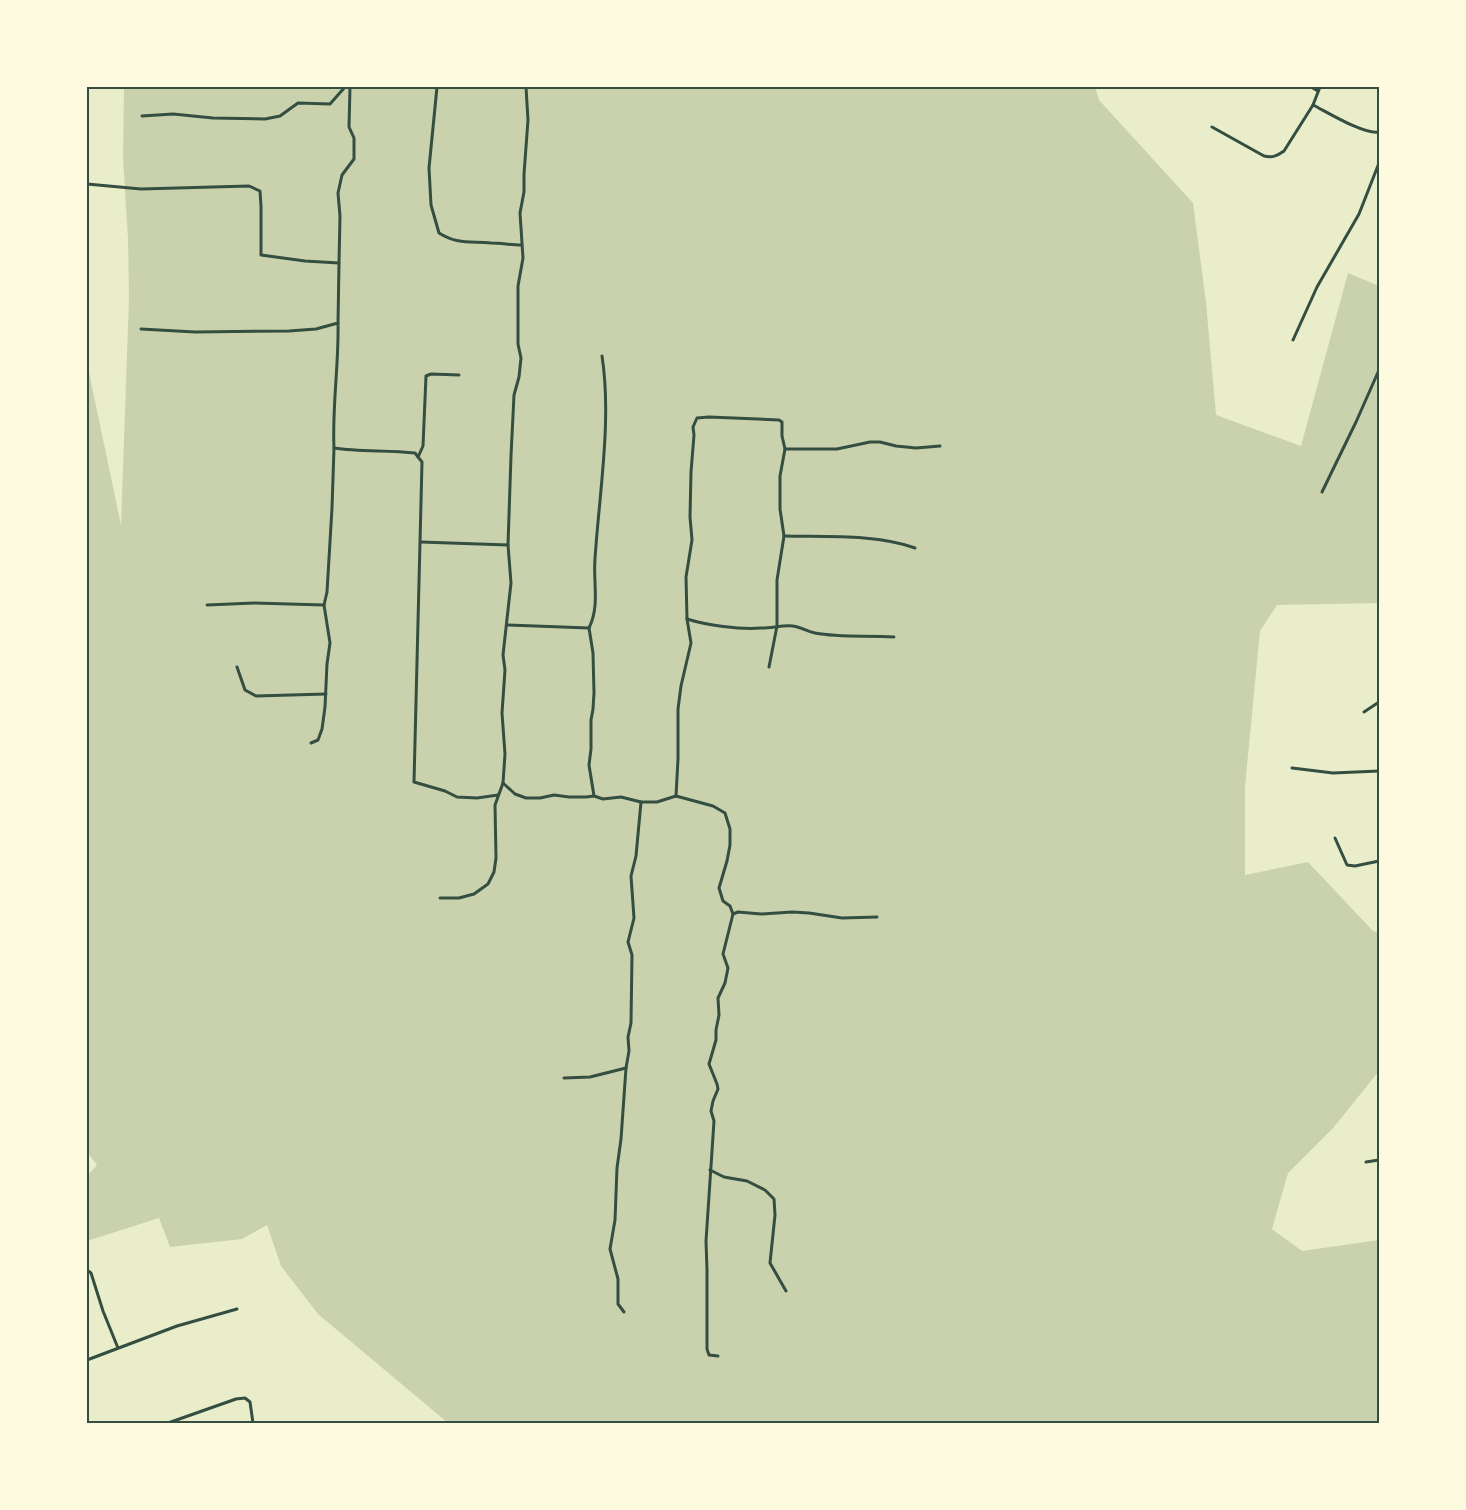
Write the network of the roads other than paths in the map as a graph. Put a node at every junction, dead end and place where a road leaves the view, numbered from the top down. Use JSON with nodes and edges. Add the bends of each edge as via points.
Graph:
{"nodes":[{"id":1,"x":347,"y":87,"type":"edge"},
{"id":2,"x":437,"y":87,"type":"edge"},
{"id":3,"x":526,"y":87,"type":"edge"},
{"id":4,"x":1311,"y":87,"type":"edge"},
{"id":5,"x":1319,"y":89,"type":"edge"},
{"id":6,"x":1313,"y":105,"type":"junction"},
{"id":7,"x":142,"y":116,"type":"dead end"},
{"id":8,"x":1212,"y":127,"type":"dead end"},
{"id":9,"x":1379,"y":132,"type":"edge"},
{"id":10,"x":1379,"y":164,"type":"edge"},
{"id":11,"x":87,"y":184,"type":"edge"},
{"id":12,"x":521,"y":245,"type":"junction"},
{"id":13,"x":339,"y":263,"type":"junction"},
{"id":14,"x":338,"y":322,"type":"junction"},
{"id":15,"x":141,"y":329,"type":"dead end"},
{"id":16,"x":1293,"y":340,"type":"dead end"},
{"id":17,"x":602,"y":356,"type":"dead end"},
{"id":18,"x":1379,"y":370,"type":"edge"},
{"id":19,"x":459,"y":375,"type":"dead end"},
{"id":20,"x":940,"y":446,"type":"dead end"},
{"id":21,"x":334,"y":448,"type":"junction"},
{"id":22,"x":785,"y":449,"type":"junction"},
{"id":23,"x":418,"y":457,"type":"junction"},
{"id":24,"x":1322,"y":492,"type":"dead end"},
{"id":25,"x":784,"y":536,"type":"junction"},
{"id":26,"x":421,"y":542,"type":"junction"},
{"id":27,"x":508,"y":545,"type":"junction"},
{"id":28,"x":915,"y":548,"type":"dead end"},
{"id":29,"x":207,"y":605,"type":"dead end"},
{"id":30,"x":324,"y":605,"type":"junction"},
{"id":31,"x":687,"y":619,"type":"junction"},
{"id":32,"x":507,"y":625,"type":"junction"},
{"id":33,"x":777,"y":626,"type":"junction"},
{"id":34,"x":589,"y":628,"type":"junction"},
{"id":35,"x":894,"y":637,"type":"dead end"},
{"id":36,"x":769,"y":667,"type":"dead end"},
{"id":37,"x":237,"y":668,"type":"dead end"},
{"id":38,"x":326,"y":694,"type":"junction"},
{"id":39,"x":1379,"y":702,"type":"edge"},
{"id":40,"x":1364,"y":712,"type":"dead end"},
{"id":41,"x":311,"y":742,"type":"dead end"},
{"id":42,"x":1292,"y":768,"type":"dead end"},
{"id":43,"x":1379,"y":771,"type":"edge"},
{"id":44,"x":503,"y":783,"type":"junction"},
{"id":45,"x":498,"y":796,"type":"junction"},
{"id":46,"x":594,"y":796,"type":"junction"},
{"id":47,"x":676,"y":796,"type":"junction"},
{"id":48,"x":641,"y":802,"type":"junction"},
{"id":49,"x":1335,"y":838,"type":"dead end"},
{"id":50,"x":1379,"y":861,"type":"edge"},
{"id":51,"x":440,"y":898,"type":"dead end"},
{"id":52,"x":733,"y":914,"type":"junction"},
{"id":53,"x":877,"y":917,"type":"dead end"},
{"id":54,"x":626,"y":1068,"type":"junction"},
{"id":55,"x":564,"y":1078,"type":"dead end"},
{"id":56,"x":1379,"y":1160,"type":"edge"},
{"id":57,"x":1366,"y":1162,"type":"dead end"},
{"id":58,"x":710,"y":1170,"type":"junction"},
{"id":59,"x":87,"y":1270,"type":"edge"},
{"id":60,"x":786,"y":1291,"type":"dead end"},
{"id":61,"x":237,"y":1309,"type":"dead end"},
{"id":62,"x":624,"y":1312,"type":"dead end"},
{"id":63,"x":118,"y":1348,"type":"junction"},
{"id":64,"x":718,"y":1356,"type":"dead end"},
{"id":65,"x":87,"y":1360,"type":"edge"},
{"id":66,"x":168,"y":1423,"type":"edge"},
{"id":67,"x":254,"y":1423,"type":"edge"}],
"edges":[{"from":1,"to":7,"type":"street","via":[[330,104],[298,103],[280,116],[265,119]]},
{"from":1,"to":13,"type":"street","via":[[354,159],[342,175],[338,193]]},
{"from":2,"to":12,"type":"street","via":[[429,168],[431,205],[439,233],[464,243]]},
{"from":3,"to":12,"type":"street","via":[[528,120]]},
{"from":4,"to":5,"type":"street"},
{"from":5,"to":6,"type":"street"},
{"from":6,"to":8,"type":"street","via":[[1284,151],[1271,158]]},
{"from":6,"to":9,"type":"street","via":[[1362,130]]},
{"from":10,"to":16,"type":"street","via":[[1359,214],[1317,287]]},
{"from":11,"to":13,"type":"street","via":[[141,189],[249,186],[260,191],[261,255]]},
{"from":12,"to":27,"type":"street","via":[[517,322],[521,358],[514,395]]},
{"from":13,"to":14,"type":"street"},
{"from":14,"to":15,"type":"street","via":[[289,331]]},
{"from":14,"to":21,"type":"street"},
{"from":17,"to":34,"type":"street","via":[[606,419],[595,562],[596,599]]},
{"from":18,"to":24,"type":"street"},
{"from":19,"to":23,"type":"street","via":[[426,376],[423,446]]},
{"from":20,"to":22,"type":"street","via":[[916,448],[870,442],[837,449]]},
{"from":21,"to":23,"type":"street","via":[[408,452]]},
{"from":21,"to":30,"type":"street"},
{"from":22,"to":25,"type":"street","via":[[780,476]]},
{"from":22,"to":31,"type":"street","via":[[779,420],[697,418],[693,426]]},
{"from":23,"to":26,"type":"street","via":[[423,462]]},
{"from":25,"to":28,"type":"street","via":[[900,542]]},
{"from":25,"to":33,"type":"street","via":[[777,580]]},
{"from":26,"to":27,"type":"street"},
{"from":26,"to":45,"type":"street","via":[[414,782],[457,797]]},
{"from":27,"to":32,"type":"street","via":[[511,583]]},
{"from":29,"to":30,"type":"street"},
{"from":30,"to":38,"type":"street","via":[[330,643]]},
{"from":31,"to":33,"type":"street","via":[[720,626]]},
{"from":31,"to":47,"type":"street","via":[[691,643],[678,709]]},
{"from":32,"to":34,"type":"street"},
{"from":32,"to":44,"type":"street","via":[[503,655]]},
{"from":33,"to":35,"type":"street","via":[[835,635]]},
{"from":33,"to":36,"type":"street"},
{"from":34,"to":46,"type":"street","via":[[594,693],[589,765]]},
{"from":37,"to":38,"type":"street","via":[[245,690],[256,696]]},
{"from":38,"to":41,"type":"street","via":[[322,729],[318,741]]},
{"from":39,"to":40,"type":"street"},
{"from":42,"to":43,"type":"street","via":[[1333,773]]},
{"from":44,"to":45,"type":"street"},
{"from":44,"to":46,"type":"street","via":[[526,798]]},
{"from":45,"to":51,"type":"street","via":[[496,858],[488,884],[474,894]]},
{"from":46,"to":48,"type":"street"},
{"from":47,"to":48,"type":"street"},
{"from":47,"to":52,"type":"street","via":[[725,813],[730,845],[719,888]]},
{"from":48,"to":54,"type":"street","via":[[631,876],[634,918],[628,942],[632,955],[632,1011]]},
{"from":49,"to":50,"type":"street","via":[[1347,865]]},
{"from":52,"to":53,"type":"street","via":[[792,912],[842,918]]},
{"from":52,"to":58,"type":"street","via":[[723,954],[728,968],[718,998],[716,1040],[710,1064],[718,1089],[711,1111],[714,1121]]},
{"from":54,"to":55,"type":"street","via":[[590,1077]]},
{"from":54,"to":62,"type":"street","via":[[610,1249],[618,1279],[618,1304]]},
{"from":56,"to":57,"type":"street"},
{"from":58,"to":60,"type":"street","via":[[724,1178],[747,1181],[774,1199],[770,1263]]},
{"from":58,"to":64,"type":"street","via":[[707,1349],[709,1355]]},
{"from":59,"to":63,"type":"street"},
{"from":61,"to":63,"type":"street"},
{"from":63,"to":65,"type":"street"},
{"from":66,"to":67,"type":"street","via":[[245,1398],[250,1402]]}]}
